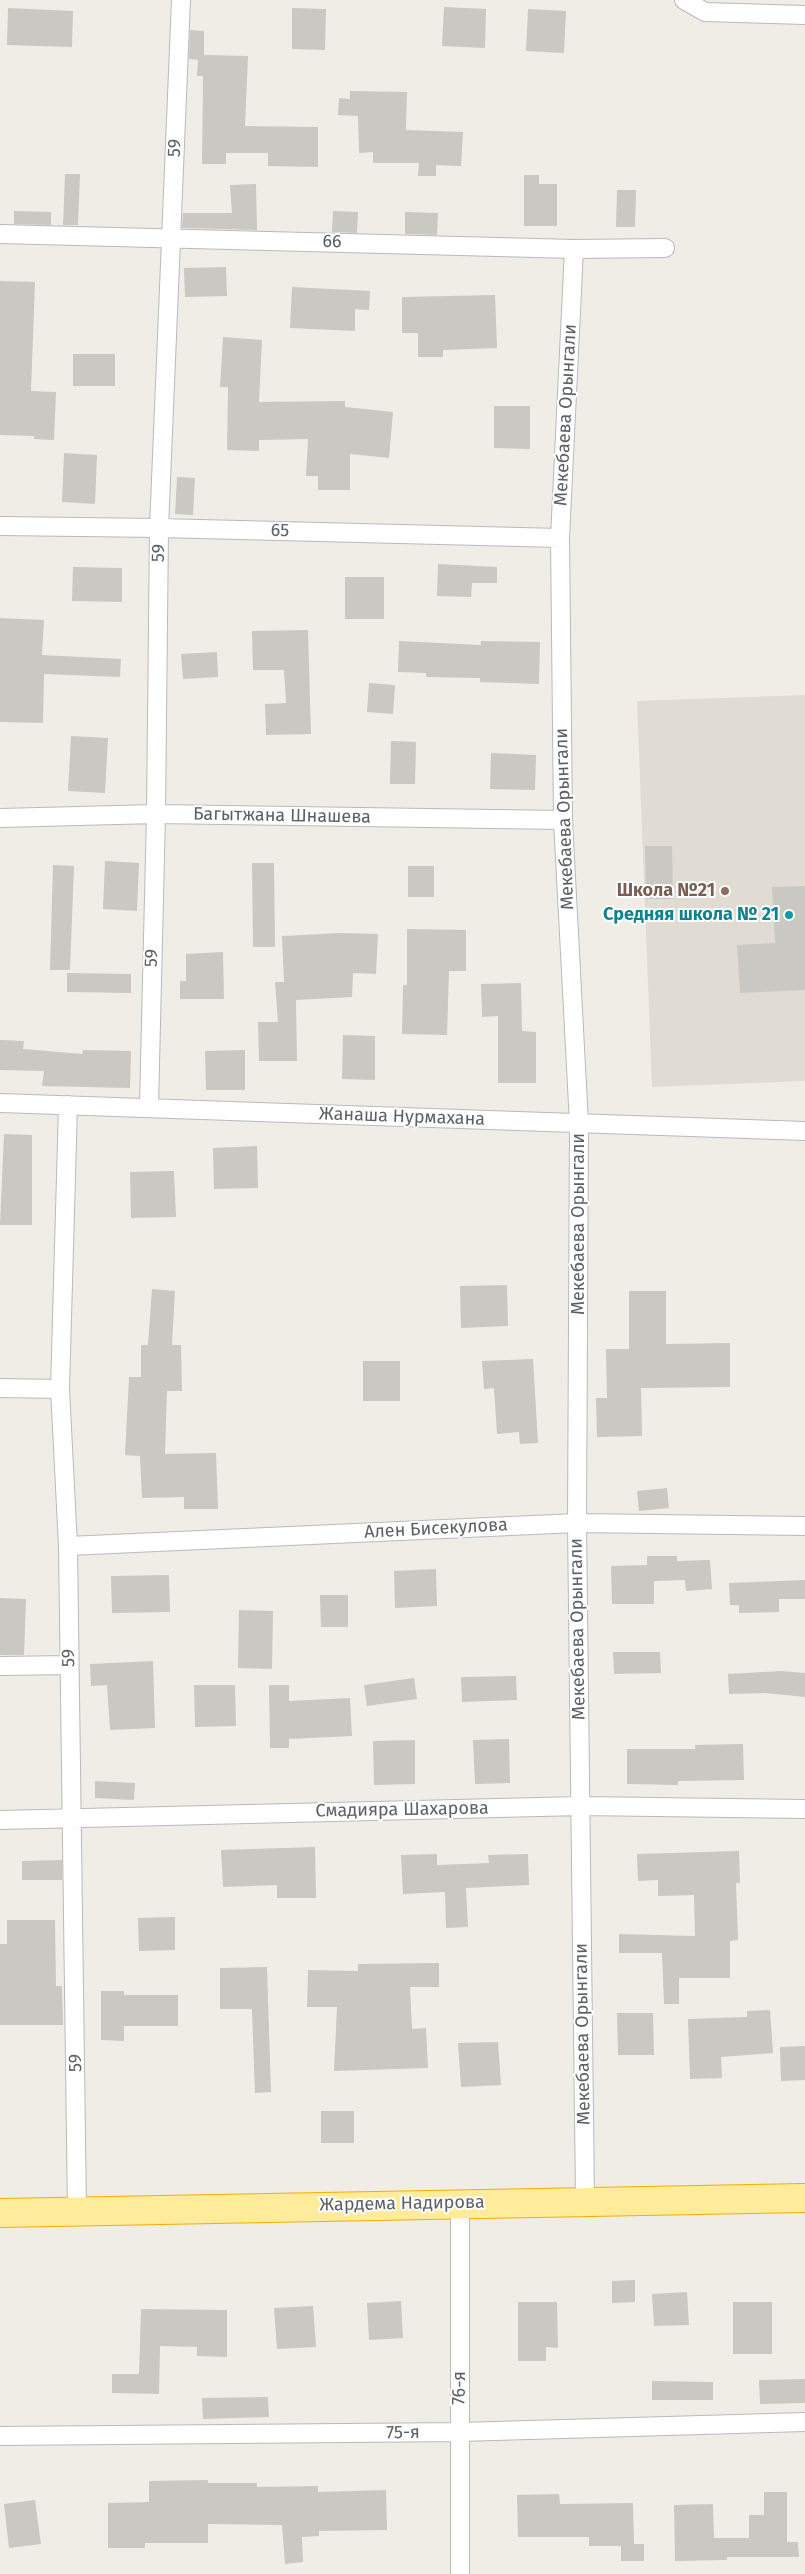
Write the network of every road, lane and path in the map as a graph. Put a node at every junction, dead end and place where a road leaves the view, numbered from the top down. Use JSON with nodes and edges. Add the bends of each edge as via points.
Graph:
{"nodes":[{"id":1,"x":181,"y":0,"type":"edge"},
{"id":2,"x":684,"y":0,"type":"edge"},
{"id":3,"x":805,"y":15,"type":"edge"},
{"id":4,"x":0,"y":234,"type":"edge"},
{"id":5,"x":171,"y":238,"type":"junction"},
{"id":6,"x":665,"y":248,"type":"dead end"},
{"id":7,"x":574,"y":249,"type":"junction"},
{"id":8,"x":0,"y":526,"type":"edge"},
{"id":9,"x":159,"y":528,"type":"junction"},
{"id":10,"x":560,"y":538,"type":"junction"},
{"id":11,"x":156,"y":814,"type":"junction"},
{"id":12,"x":0,"y":818,"type":"edge"},
{"id":13,"x":563,"y":820,"type":"junction"},
{"id":14,"x":0,"y":1103,"type":"edge"},
{"id":15,"x":68,"y":1105,"type":"junction"},
{"id":16,"x":149,"y":1106,"type":"junction"},
{"id":17,"x":579,"y":1124,"type":"junction"},
{"id":18,"x":805,"y":1131,"type":"edge"},
{"id":19,"x":0,"y":1388,"type":"edge"},
{"id":20,"x":60,"y":1389,"type":"junction"},
{"id":21,"x":577,"y":1523,"type":"junction"},
{"id":22,"x":805,"y":1526,"type":"edge"},
{"id":23,"x":68,"y":1546,"type":"junction"},
{"id":24,"x":69,"y":1665,"type":"junction"},
{"id":25,"x":0,"y":1666,"type":"edge"},
{"id":26,"x":581,"y":1806,"type":"junction"},
{"id":27,"x":805,"y":1809,"type":"edge"},
{"id":28,"x":70,"y":1819,"type":"junction"},
{"id":29,"x":0,"y":1820,"type":"edge"},
{"id":30,"x":805,"y":2198,"type":"edge"},
{"id":31,"x":585,"y":2200,"type":"junction"},
{"id":32,"x":460,"y":2203,"type":"junction"},
{"id":33,"x":77,"y":2210,"type":"junction"},
{"id":34,"x":0,"y":2212,"type":"edge"},
{"id":35,"x":805,"y":2422,"type":"edge"},
{"id":36,"x":460,"y":2432,"type":"junction"},
{"id":37,"x":0,"y":2436,"type":"edge"},
{"id":38,"x":460,"y":2574,"type":"edge"}],
"edges":[{"from":1,"to":5,"type":"street","name":"59"},
{"from":2,"to":3,"type":"street","via":[[705,12]]},
{"from":4,"to":5,"type":"street","name":"66"},
{"from":5,"to":7,"type":"street","name":"66"},
{"from":5,"to":9,"type":"street","name":"59"},
{"from":6,"to":7,"type":"street","name":"66"},
{"from":7,"to":10,"type":"street","name":"Мекебаева Орынгали"},
{"from":8,"to":9,"type":"street","name":"65"},
{"from":9,"to":10,"type":"street","name":"65"},
{"from":9,"to":11,"type":"street","name":"59"},
{"from":10,"to":13,"type":"street","name":"Мекебаева Орынгали"},
{"from":11,"to":12,"type":"street","name":"Багытжана Шнашева"},
{"from":11,"to":13,"type":"street","name":"Багытжана Шнашева"},
{"from":11,"to":16,"type":"street","name":"59"},
{"from":13,"to":17,"type":"street","name":"Мекебаева Орынгали"},
{"from":14,"to":15,"type":"street","name":"Жанаша Нурмахана"},
{"from":15,"to":16,"type":"street","name":"Жанаша Нурмахана"},
{"from":15,"to":20,"type":"street","name":"59"},
{"from":16,"to":17,"type":"street","name":"Жанаша Нурмахана"},
{"from":17,"to":18,"type":"street","name":"Жанаша Нурмахана"},
{"from":17,"to":21,"type":"street","name":"Мекебаева Орынгали"},
{"from":19,"to":20,"type":"street"},
{"from":20,"to":23,"type":"street","name":"59"},
{"from":21,"to":22,"type":"street","name":"Ален Бисекулова"},
{"from":21,"to":23,"type":"street","name":"Ален Бисекулова"},
{"from":21,"to":26,"type":"street","name":"Мекебаева Орынгали"},
{"from":23,"to":24,"type":"street","name":"59"},
{"from":24,"to":25,"type":"street"},
{"from":24,"to":28,"type":"street","name":"59"},
{"from":26,"to":27,"type":"street","name":"Смадияра Шахарова"},
{"from":26,"to":28,"type":"street","name":"Смадияра Шахарова"},
{"from":26,"to":31,"type":"street","name":"Мекебаева Орынгали"},
{"from":28,"to":29,"type":"street","name":"Смадияра Шахарова"},
{"from":28,"to":33,"type":"street","name":"59"},
{"from":30,"to":31,"type":"highway","name":"Жардема Надирова"},
{"from":31,"to":32,"type":"highway","name":"Жардема Надирова"},
{"from":32,"to":33,"type":"highway","name":"Жардема Надирова"},
{"from":32,"to":36,"type":"street","name":"76-я"},
{"from":33,"to":34,"type":"highway","name":"Жардема Надирова"},
{"from":35,"to":36,"type":"street","name":"75-я"},
{"from":36,"to":37,"type":"street","name":"75-я"},
{"from":36,"to":38,"type":"street","name":"76-я"}]}
